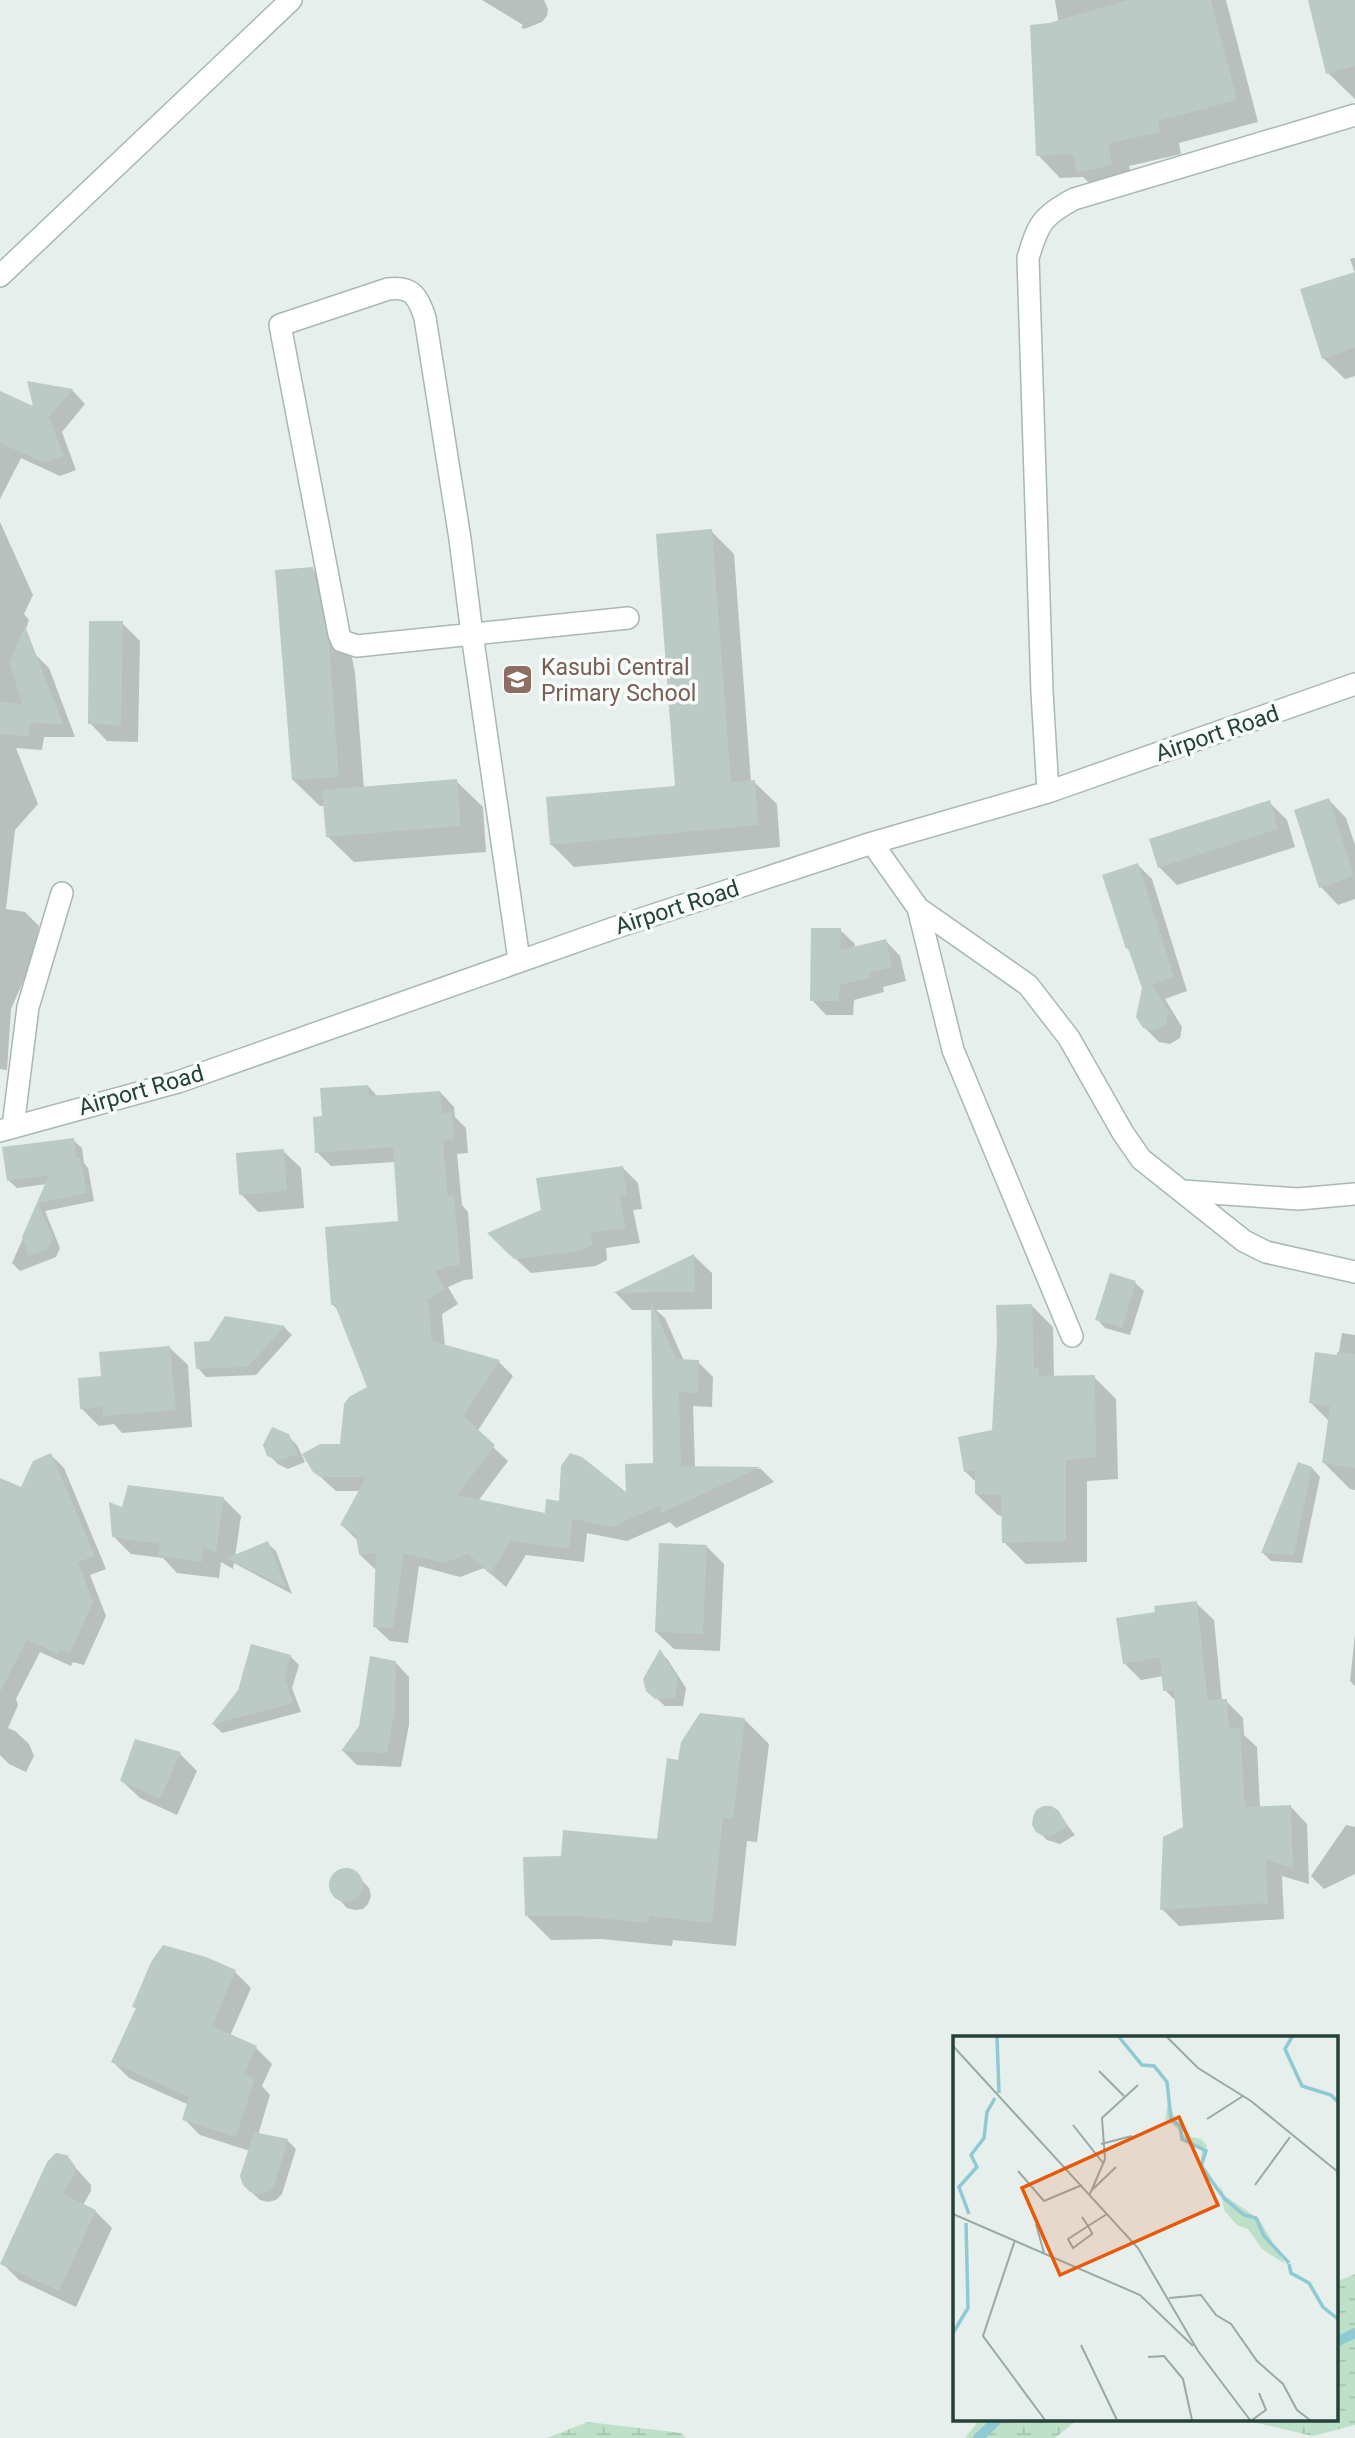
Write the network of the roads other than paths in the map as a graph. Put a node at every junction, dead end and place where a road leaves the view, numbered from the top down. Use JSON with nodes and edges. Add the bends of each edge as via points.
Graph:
{"nodes":[{"id":1,"x":291,"y":0,"type":"edge"},
{"id":2,"x":1355,"y":115,"type":"edge"},
{"id":3,"x":0,"y":276,"type":"edge"},
{"id":4,"x":628,"y":618,"type":"dead end"},
{"id":5,"x":471,"y":634,"type":"junction"},
{"id":6,"x":1355,"y":684,"type":"edge"},
{"id":7,"x":1048,"y":792,"type":"junction"},
{"id":8,"x":872,"y":843,"type":"junction"},
{"id":9,"x":62,"y":892,"type":"dead end"},
{"id":10,"x":918,"y":908,"type":"junction"},
{"id":11,"x":519,"y":960,"type":"junction"},
{"id":12,"x":7,"y":1129,"type":"edge"},
{"id":13,"x":1184,"y":1191,"type":"junction"},
{"id":14,"x":1355,"y":1194,"type":"edge"},
{"id":15,"x":1355,"y":1272,"type":"edge"},
{"id":16,"x":1072,"y":1336,"type":"dead end"}],
"edges":[{"from":1,"to":3,"type":"street"},
{"from":2,"to":7,"type":"street","via":[[1074,199],[1049,212],[1035,233],[1028,258]]},
{"from":4,"to":5,"type":"street"},
{"from":5,"to":5,"type":"street","via":[[356,646],[342,641],[280,325],[388,289],[402,287],[420,301],[460,539]]},
{"from":5,"to":11,"type":"street"},
{"from":6,"to":7,"type":"street","name":"Airport Road"},
{"from":7,"to":8,"type":"street","name":"Airport Road"},
{"from":8,"to":10,"type":"street"},
{"from":8,"to":11,"type":"street","name":"Airport Road"},
{"from":9,"to":12,"type":"street","via":[[28,1007]]},
{"from":10,"to":13,"type":"street","via":[[1028,985],[1069,1038],[1141,1159]]},
{"from":10,"to":16,"type":"street","via":[[953,1050]]},
{"from":11,"to":12,"type":"street","name":"Airport Road","via":[[178,1082]]},
{"from":13,"to":14,"type":"street","via":[[1298,1199]]},
{"from":13,"to":15,"type":"street","via":[[1244,1241],[1266,1252]]}]}
